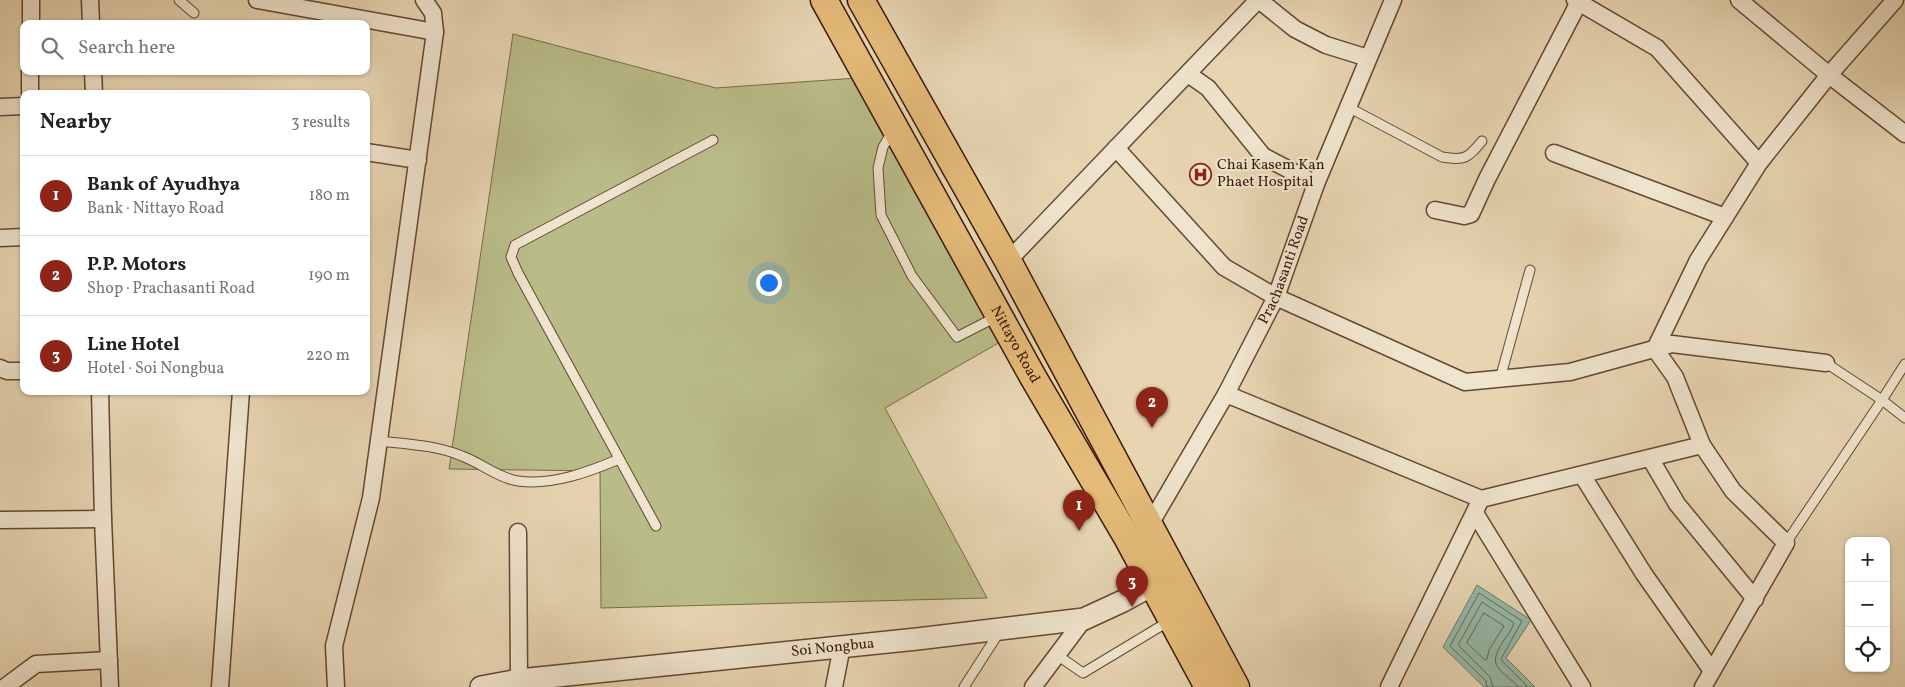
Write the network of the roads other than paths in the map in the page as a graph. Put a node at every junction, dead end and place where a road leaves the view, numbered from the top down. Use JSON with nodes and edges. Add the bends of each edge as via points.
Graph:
{"nodes":[{"id":1,"x":31,"y":0,"type":"edge"},
{"id":2,"x":90,"y":0,"type":"edge"},
{"id":3,"x":179,"y":0,"type":"edge"},
{"id":4,"x":257,"y":0,"type":"edge"},
{"id":5,"x":424,"y":0,"type":"edge"},
{"id":6,"x":824,"y":0,"type":"edge"},
{"id":7,"x":861,"y":0,"type":"edge"},
{"id":8,"x":1259,"y":0,"type":"edge"},
{"id":9,"x":1393,"y":0,"type":"edge"},
{"id":10,"x":1739,"y":0,"type":"edge"},
{"id":11,"x":1895,"y":0,"type":"edge"},
{"id":12,"x":1577,"y":1,"type":"edge"},
{"id":13,"x":194,"y":13,"type":"dead end"},
{"id":14,"x":30,"y":20,"type":"edge"},
{"id":15,"x":91,"y":20,"type":"edge"},
{"id":16,"x":368,"y":20,"type":"edge"},
{"id":17,"x":370,"y":20,"type":"edge"},
{"id":18,"x":435,"y":32,"type":"junction"},
{"id":19,"x":1368,"y":58,"type":"junction"},
{"id":20,"x":1188,"y":74,"type":"junction"},
{"id":21,"x":30,"y":75,"type":"edge"},
{"id":22,"x":93,"y":75,"type":"edge"},
{"id":23,"x":1829,"y":75,"type":"junction"},
{"id":24,"x":30,"y":90,"type":"edge"},
{"id":25,"x":94,"y":90,"type":"edge"},
{"id":26,"x":20,"y":106,"type":"edge"},
{"id":27,"x":0,"y":107,"type":"edge"},
{"id":28,"x":1348,"y":107,"type":"junction"},
{"id":29,"x":894,"y":129,"type":"junction"},
{"id":30,"x":1905,"y":134,"type":"edge"},
{"id":31,"x":713,"y":140,"type":"dead end"},
{"id":32,"x":1482,"y":141,"type":"dead end"},
{"id":33,"x":1116,"y":148,"type":"junction"},
{"id":34,"x":370,"y":153,"type":"edge"},
{"id":35,"x":1554,"y":153,"type":"dead end"},
{"id":36,"x":418,"y":160,"type":"junction"},
{"id":37,"x":1759,"y":163,"type":"junction"},
{"id":38,"x":959,"y":175,"type":"junction"},
{"id":39,"x":1316,"y":184,"type":"junction"},
{"id":40,"x":930,"y":192,"type":"junction"},
{"id":41,"x":1435,"y":210,"type":"dead end"},
{"id":42,"x":1725,"y":217,"type":"junction"},
{"id":43,"x":20,"y":237,"type":"edge"},
{"id":44,"x":0,"y":238,"type":"edge"},
{"id":45,"x":1008,"y":261,"type":"junction"},
{"id":46,"x":1530,"y":270,"type":"dead end"},
{"id":47,"x":1276,"y":297,"type":"junction"},
{"id":48,"x":999,"y":316,"type":"junction"},
{"id":49,"x":1655,"y":349,"type":"junction"},
{"id":50,"x":1826,"y":363,"type":"joint"},
{"id":51,"x":1905,"y":364,"type":"edge"},
{"id":52,"x":0,"y":368,"type":"edge"},
{"id":53,"x":20,"y":370,"type":"edge"},
{"id":54,"x":1500,"y":379,"type":"junction"},
{"id":55,"x":1226,"y":394,"type":"junction"},
{"id":56,"x":100,"y":395,"type":"edge"},
{"id":57,"x":241,"y":395,"type":"edge"},
{"id":58,"x":1882,"y":400,"type":"junction"},
{"id":59,"x":1905,"y":418,"type":"edge"},
{"id":60,"x":379,"y":441,"type":"junction"},
{"id":61,"x":1702,"y":446,"type":"junction"},
{"id":62,"x":1650,"y":458,"type":"junction"},
{"id":63,"x":619,"y":459,"type":"junction"},
{"id":64,"x":1582,"y":475,"type":"junction"},
{"id":65,"x":1478,"y":506,"type":"junction"},
{"id":66,"x":0,"y":520,"type":"edge"},
{"id":67,"x":103,"y":520,"type":"junction"},
{"id":68,"x":656,"y":526,"type":"dead end"},
{"id":69,"x":518,"y":532,"type":"dead end"},
{"id":70,"x":1138,"y":532,"type":"junction"},
{"id":71,"x":1786,"y":543,"type":"junction"},
{"id":72,"x":1163,"y":579,"type":"junction"},
{"id":73,"x":1754,"y":599,"type":"junction"},
{"id":74,"x":1084,"y":619,"type":"junction"},
{"id":75,"x":1171,"y":620,"type":"junction"},
{"id":76,"x":1001,"y":629,"type":"junction"},
{"id":77,"x":842,"y":646,"type":"junction"},
{"id":78,"x":1057,"y":655,"type":"junction"},
{"id":79,"x":109,"y":660,"type":"junction"},
{"id":80,"x":1712,"y":672,"type":"junction"},
{"id":81,"x":518,"y":680,"type":"junction"},
{"id":82,"x":4,"y":683,"type":"edge"},
{"id":83,"x":110,"y":687,"type":"edge"},
{"id":84,"x":220,"y":687,"type":"edge"},
{"id":85,"x":336,"y":687,"type":"edge"},
{"id":86,"x":481,"y":687,"type":"edge"},
{"id":87,"x":834,"y":687,"type":"edge"},
{"id":88,"x":964,"y":687,"type":"edge"},
{"id":89,"x":1033,"y":687,"type":"edge"},
{"id":90,"x":1208,"y":687,"type":"edge"},
{"id":91,"x":1236,"y":687,"type":"edge"},
{"id":92,"x":1389,"y":687,"type":"edge"},
{"id":93,"x":1582,"y":687,"type":"edge"},
{"id":94,"x":1703,"y":687,"type":"edge"}],
"edges":[{"from":1,"to":14,"type":"street"},
{"from":2,"to":15,"type":"street"},
{"from":3,"to":13,"type":"lane"},
{"from":4,"to":16,"type":"street"},
{"from":5,"to":18,"type":"street","via":[[433,13]]},
{"from":6,"to":29,"type":"main road","name":"Nittayo Road"},
{"from":7,"to":38,"type":"main road","name":"Nittayo Road"},
{"from":8,"to":19,"type":"street","via":[[1295,29],[1326,45]]},
{"from":8,"to":20,"type":"street"},
{"from":9,"to":19,"type":"street","name":"Prachasanti Road"},
{"from":10,"to":23,"type":"street"},
{"from":11,"to":23,"type":"street"},
{"from":12,"to":37,"type":"street","via":[[1657,48]]},
{"from":12,"to":41,"type":"street","via":[[1471,214],[1464,216]]},
{"from":17,"to":18,"type":"street"},
{"from":18,"to":36,"type":"street"},
{"from":19,"to":28,"type":"street","name":"Prachasanti Road"},
{"from":20,"to":33,"type":"street"},
{"from":20,"to":39,"type":"street","via":[[1208,88],[1263,156]]},
{"from":21,"to":24,"type":"street"},
{"from":22,"to":25,"type":"street"},
{"from":23,"to":30,"type":"street"},
{"from":23,"to":37,"type":"street"},
{"from":26,"to":27,"type":"street"},
{"from":28,"to":32,"type":"lane","via":[[1442,157],[1465,158]]},
{"from":28,"to":39,"type":"street","name":"Prachasanti Road"},
{"from":29,"to":40,"type":"main road","name":"Nittayo Road"},
{"from":29,"to":48,"type":"lane","via":[[883,147],[878,168],[881,215],[912,276],[957,337]]},
{"from":31,"to":63,"type":"lane","via":[[515,245],[512,250],[518,273]]},
{"from":33,"to":45,"type":"street"},
{"from":33,"to":47,"type":"street","via":[[1224,267]]},
{"from":34,"to":36,"type":"street"},
{"from":35,"to":42,"type":"street"},
{"from":36,"to":60,"type":"street"},
{"from":37,"to":42,"type":"street"},
{"from":38,"to":40,"type":"main road"},
{"from":38,"to":45,"type":"main road","name":"Nittayo Road"},
{"from":39,"to":47,"type":"street","name":"Prachasanti Road"},
{"from":40,"to":48,"type":"main road","name":"Nittayo Road"},
{"from":42,"to":49,"type":"street","via":[[1698,260]]},
{"from":43,"to":44,"type":"street"},
{"from":45,"to":70,"type":"main road","name":"Nittayo Road"},
{"from":46,"to":54,"type":"lane"},
{"from":47,"to":54,"type":"street","via":[[1464,382]]},
{"from":47,"to":55,"type":"street","name":"Prachasanti Road"},
{"from":48,"to":70,"type":"main road","name":"Nittayo Road"},
{"from":49,"to":50,"type":"street","via":[[1672,344]]},
{"from":49,"to":54,"type":"street","via":[[1570,372]]},
{"from":49,"to":61,"type":"street","via":[[1675,377]]},
{"from":50,"to":58,"type":"lane"},
{"from":51,"to":58,"type":"lane"},
{"from":52,"to":53,"type":"street"},
{"from":55,"to":65,"type":"street"},
{"from":55,"to":70,"type":"street","name":"Prachasanti Road"},
{"from":56,"to":67,"type":"street"},
{"from":57,"to":84,"type":"street"},
{"from":58,"to":59,"type":"lane"},
{"from":58,"to":71,"type":"lane"},
{"from":60,"to":63,"type":"lane","via":[[439,448],[518,481],[570,476]]},
{"from":60,"to":85,"type":"street","via":[[371,498],[334,646]]},
{"from":61,"to":62,"type":"street"},
{"from":61,"to":71,"type":"street","via":[[1733,491]]},
{"from":62,"to":64,"type":"street"},
{"from":62,"to":73,"type":"street","via":[[1677,504]]},
{"from":63,"to":68,"type":"lane"},
{"from":64,"to":65,"type":"street"},
{"from":64,"to":80,"type":"street","via":[[1644,574]]},
{"from":65,"to":92,"type":"street"},
{"from":65,"to":93,"type":"street"},
{"from":66,"to":67,"type":"street"},
{"from":67,"to":79,"type":"street"},
{"from":69,"to":81,"type":"street"},
{"from":70,"to":72,"type":"main road","name":"Nittayo Road"},
{"from":71,"to":73,"type":"street"},
{"from":72,"to":74,"type":"street","name":"Soi Nongbua"},
{"from":72,"to":75,"type":"main road","name":"Nittayo Road"},
{"from":72,"to":91,"type":"main road","name":"Nittayo Road"},
{"from":73,"to":80,"type":"street"},
{"from":74,"to":76,"type":"street","name":"Soi Nongbua"},
{"from":74,"to":78,"type":"street"},
{"from":75,"to":78,"type":"lane","via":[[1083,673]]},
{"from":75,"to":90,"type":"main road","name":"Nittayo Road"},
{"from":76,"to":77,"type":"street","name":"Soi Nongbua"},
{"from":76,"to":88,"type":"lane"},
{"from":77,"to":81,"type":"street","name":"Soi Nongbua"},
{"from":77,"to":87,"type":"street"},
{"from":78,"to":89,"type":"street"},
{"from":79,"to":82,"type":"street","via":[[36,664]]},
{"from":79,"to":83,"type":"street"},
{"from":80,"to":94,"type":"street"},
{"from":81,"to":86,"type":"street","name":"Soi Nongbua"}]}
